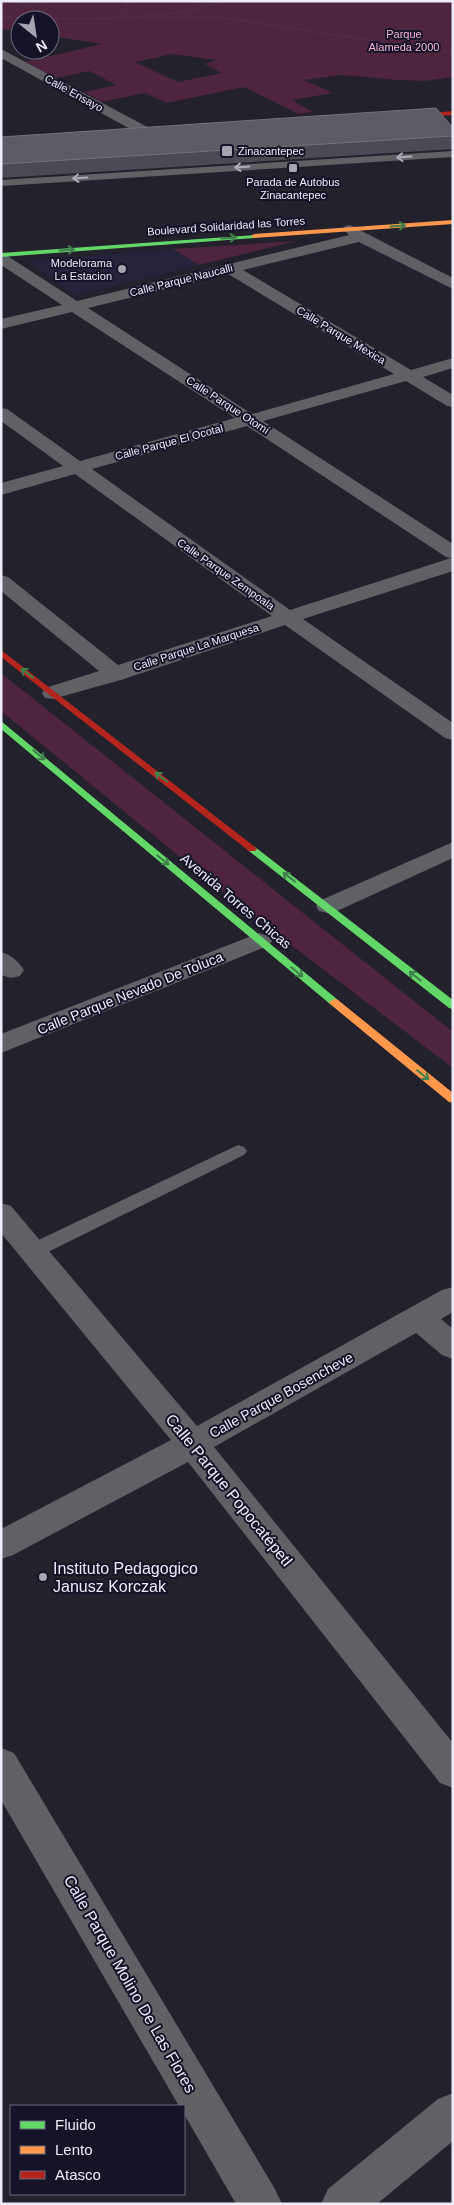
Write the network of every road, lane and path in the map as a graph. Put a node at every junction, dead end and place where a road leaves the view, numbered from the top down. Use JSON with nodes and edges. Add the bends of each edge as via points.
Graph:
{"nodes":[{"id":1,"x":14,"y":1,"type":"edge"},
{"id":2,"x":50,"y":1,"type":"edge"},
{"id":3,"x":125,"y":1,"type":"edge"},
{"id":4,"x":226,"y":1,"type":"edge"},
{"id":5,"x":36,"y":10,"type":"edge"},
{"id":6,"x":124,"y":18,"type":"junction"},
{"id":7,"x":60,"y":19,"type":"edge"},
{"id":8,"x":1,"y":53,"type":"edge"},
{"id":9,"x":453,"y":53,"type":"edge"},
{"id":10,"x":453,"y":113,"type":"edge"},
{"id":11,"x":394,"y":117,"type":"edge"},
{"id":12,"x":152,"y":132,"type":"joint"},
{"id":13,"x":128,"y":134,"type":"edge"},
{"id":14,"x":453,"y":154,"type":"edge"},
{"id":15,"x":1,"y":183,"type":"edge"},
{"id":16,"x":453,"y":222,"type":"edge"},
{"id":17,"x":355,"y":233,"type":"junction"},
{"id":18,"x":1,"y":256,"type":"edge"},
{"id":19,"x":229,"y":268,"type":"junction"},
{"id":20,"x":453,"y":284,"type":"edge"},
{"id":21,"x":74,"y":306,"type":"junction"},
{"id":22,"x":1,"y":324,"type":"edge"},
{"id":23,"x":453,"y":363,"type":"edge"},
{"id":24,"x":409,"y":375,"type":"junction"},
{"id":25,"x":453,"y":402,"type":"edge"},
{"id":26,"x":1,"y":413,"type":"edge"},
{"id":27,"x":251,"y":420,"type":"junction"},
{"id":28,"x":76,"y":468,"type":"junction"},
{"id":29,"x":1,"y":489,"type":"edge"},
{"id":30,"x":453,"y":553,"type":"edge"},
{"id":31,"x":453,"y":564,"type":"edge"},
{"id":32,"x":1,"y":581,"type":"edge"},
{"id":33,"x":286,"y":617,"type":"junction"},
{"id":34,"x":1,"y":653,"type":"edge"},
{"id":35,"x":116,"y":674,"type":"junction"},
{"id":36,"x":53,"y":694,"type":"junction"},
{"id":37,"x":1,"y":724,"type":"edge"},
{"id":38,"x":453,"y":733,"type":"edge"},
{"id":39,"x":453,"y":848,"type":"edge"},
{"id":40,"x":328,"y":906,"type":"junction"},
{"id":41,"x":259,"y":941,"type":"junction"},
{"id":42,"x":453,"y":1006,"type":"edge"},
{"id":43,"x":1,"y":1044,"type":"edge"},
{"id":44,"x":453,"y":1099,"type":"edge"},
{"id":45,"x":238,"y":1151,"type":"dead end"},
{"id":46,"x":1,"y":1212,"type":"edge"},
{"id":47,"x":33,"y":1250,"type":"junction"},
{"id":48,"x":453,"y":1298,"type":"edge"},
{"id":49,"x":420,"y":1318,"type":"junction"},
{"id":50,"x":453,"y":1347,"type":"edge"},
{"id":51,"x":193,"y":1444,"type":"junction"},
{"id":52,"x":1,"y":1545,"type":"edge"},
{"id":53,"x":1,"y":1764,"type":"edge"},
{"id":54,"x":453,"y":1771,"type":"edge"},
{"id":55,"x":453,"y":2114,"type":"edge"},
{"id":56,"x":260,"y":2204,"type":"edge"},
{"id":57,"x":343,"y":2204,"type":"edge"}],
"edges":[{"from":1,"to":2,"type":"path","via":[[38,4]]},
{"from":1,"to":5,"type":"path"},
{"from":3,"to":6,"type":"path","via":[[129,9],[123,13]]},
{"from":4,"to":6,"type":"path","via":[[161,15]]},
{"from":6,"to":7,"type":"path"},
{"from":6,"to":9,"type":"path","via":[[224,18]]},
{"from":8,"to":12,"type":"street","name":"Calle Ensayo"},
{"from":10,"to":11,"type":"main road"},
{"from":12,"to":13,"type":"main road"},
{"from":14,"to":15,"type":"lane","one_way":true},
{"from":17,"to":16,"type":"main road","name":"Boulevard Solidaridad las Torres","one_way":true},
{"from":18,"to":17,"type":"main road","name":"Boulevard Solidaridad las Torres","one_way":true},
{"from":17,"to":19,"type":"street","name":"Calle Parque Naucalli"},
{"from":17,"to":20,"type":"street"},
{"from":18,"to":21,"type":"street","name":"Calle Parque Otomí"},
{"from":19,"to":21,"type":"street","name":"Calle Parque Naucalli"},
{"from":19,"to":24,"type":"street","name":"Calle Parque Mexica"},
{"from":21,"to":22,"type":"street","name":"Calle Parque Naucalli"},
{"from":21,"to":27,"type":"street","name":"Calle Parque Otomí"},
{"from":23,"to":24,"type":"street","name":"Calle Parque El Ocotal"},
{"from":24,"to":25,"type":"street","name":"Calle Parque Mexica"},
{"from":24,"to":27,"type":"street","name":"Calle Parque El Ocotal"},
{"from":26,"to":28,"type":"street","name":"Calle Parque Zempoala"},
{"from":27,"to":28,"type":"street","name":"Calle Parque El Ocotal"},
{"from":27,"to":30,"type":"street","name":"Calle Parque Otomí"},
{"from":28,"to":29,"type":"street","name":"Calle Parque El Ocotal"},
{"from":28,"to":33,"type":"street","name":"Calle Parque Zempoala"},
{"from":31,"to":33,"type":"street","name":"Calle Parque La Marquesa"},
{"from":32,"to":35,"type":"street"},
{"from":33,"to":35,"type":"street","name":"Calle Parque La Marquesa"},
{"from":33,"to":38,"type":"street","name":"Calle Parque Zempoala"},
{"from":36,"to":34,"type":"main road","one_way":true},
{"from":35,"to":36,"type":"street","name":"Calle Parque La Marquesa"},
{"from":40,"to":36,"type":"main road","one_way":true},
{"from":37,"to":41,"type":"main road","name":"Avenida Torres Chicas","one_way":true},
{"from":39,"to":40,"type":"street"},
{"from":42,"to":40,"type":"main road","one_way":true},
{"from":41,"to":43,"type":"street","name":"Calle Parque Nevado De Toluca"},
{"from":41,"to":44,"type":"main road","name":"Avenida Torres Chicas","one_way":true},
{"from":45,"to":47,"type":"lane"},
{"from":46,"to":47,"type":"street","name":"Calle Parque Popocatépetl"},
{"from":47,"to":51,"type":"street","name":"Calle Parque Popocatépetl"},
{"from":48,"to":49,"type":"street","name":"Calle Parque Bosencheve"},
{"from":49,"to":50,"type":"street"},
{"from":49,"to":51,"type":"street","name":"Calle Parque Bosencheve"},
{"from":51,"to":52,"type":"street","name":"Calle Parque Bosencheve"},
{"from":51,"to":54,"type":"street","name":"Calle Parque Popocatépetl"},
{"from":53,"to":56,"type":"street","name":"Calle Parque Molino De Las Flores"},
{"from":55,"to":57,"type":"street"}]}
